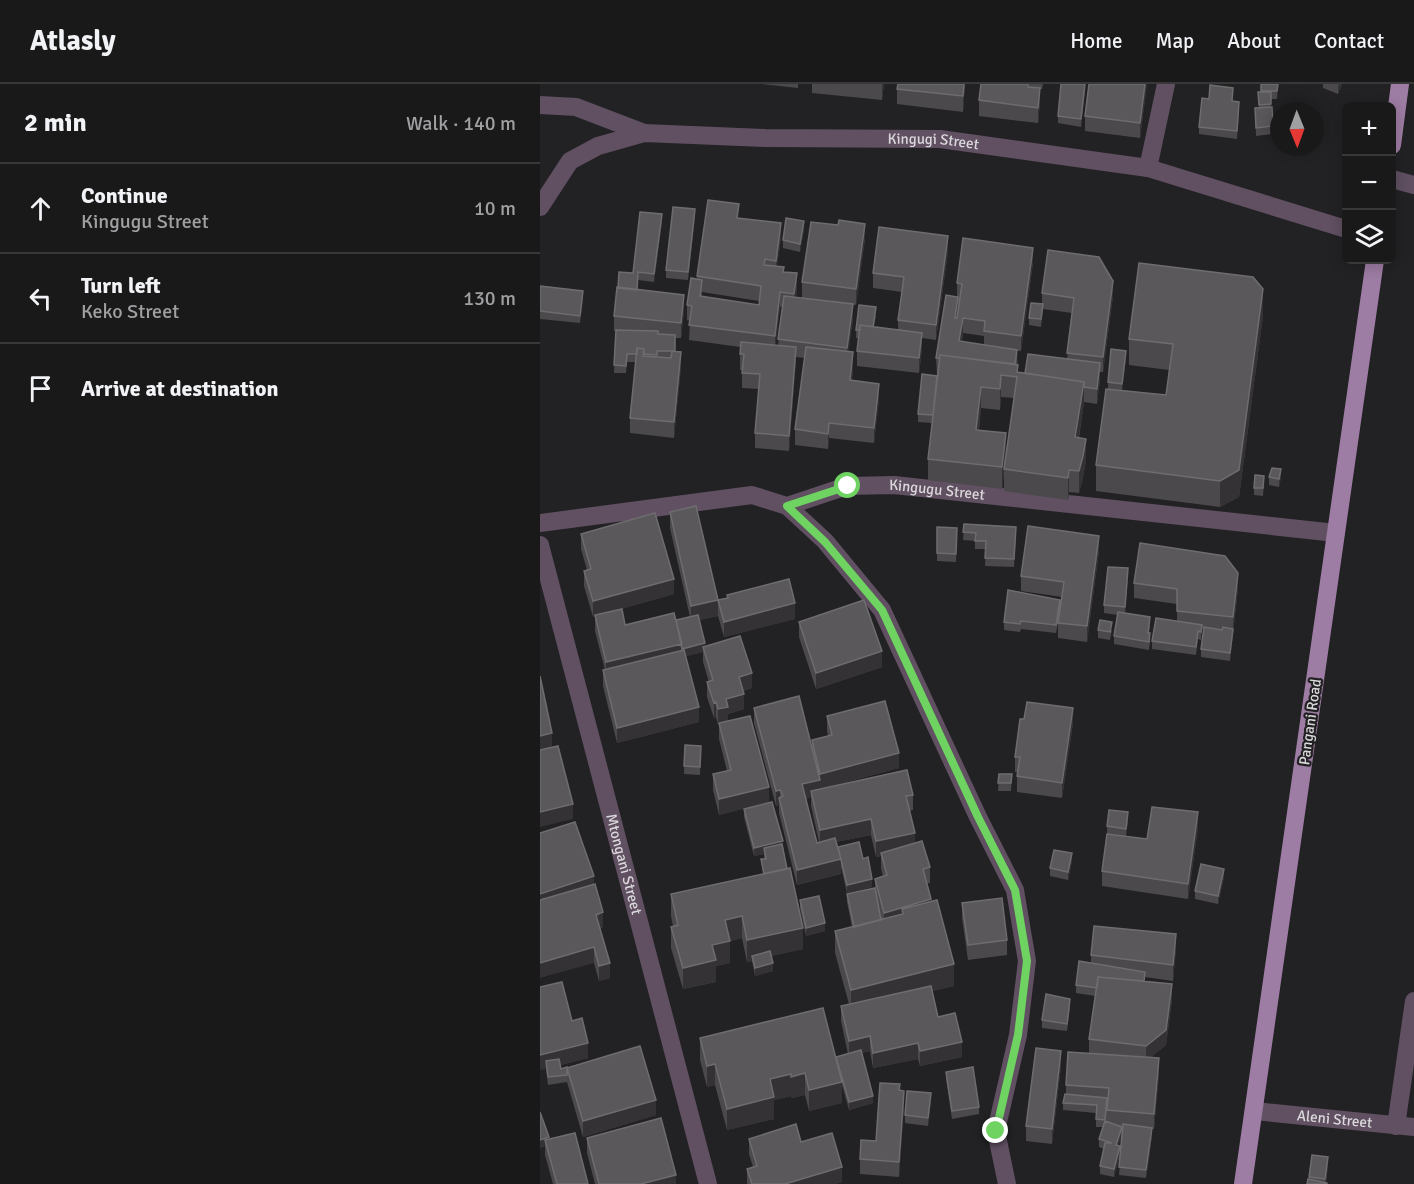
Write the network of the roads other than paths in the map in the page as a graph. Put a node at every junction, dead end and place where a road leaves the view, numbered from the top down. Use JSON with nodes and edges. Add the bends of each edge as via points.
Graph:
{"nodes":[{"id":1,"x":1166,"y":84,"type":"edge"},
{"id":2,"x":1400,"y":84,"type":"edge"},
{"id":3,"x":540,"y":105,"type":"edge"},
{"id":4,"x":1396,"y":114,"type":"edge"},
{"id":5,"x":644,"y":133,"type":"junction"},
{"id":6,"x":1148,"y":168,"type":"junction"},
{"id":7,"x":1396,"y":180,"type":"edge"},
{"id":8,"x":1414,"y":185,"type":"edge"},
{"id":9,"x":540,"y":207,"type":"edge"},
{"id":10,"x":1342,"y":227,"type":"edge"},
{"id":11,"x":1374,"y":264,"type":"edge"},
{"id":12,"x":787,"y":506,"type":"junction"},
{"id":13,"x":540,"y":523,"type":"edge"},
{"id":14,"x":1336,"y":533,"type":"junction"},
{"id":15,"x":540,"y":545,"type":"edge"},
{"id":16,"x":1414,"y":1001,"type":"edge"},
{"id":17,"x":1254,"y":1112,"type":"junction"},
{"id":18,"x":1405,"y":1126,"type":"edge"},
{"id":19,"x":708,"y":1184,"type":"edge"},
{"id":20,"x":1007,"y":1184,"type":"edge"},
{"id":21,"x":1244,"y":1184,"type":"edge"}],
"edges":[{"from":1,"to":6,"type":"street"},
{"from":2,"to":4,"type":"main road"},
{"from":3,"to":5,"type":"street","via":[[576,107]]},
{"from":5,"to":6,"type":"street","name":"Kingugi Street","via":[[940,139]]},
{"from":5,"to":9,"type":"street","name":"Kingugi Street","via":[[598,146],[570,161]]},
{"from":6,"to":10,"type":"street","name":"Kingugi Street"},
{"from":7,"to":8,"type":"street"},
{"from":11,"to":14,"type":"main road","name":"Pangani Road"},
{"from":12,"to":13,"type":"street","via":[[752,495]]},
{"from":12,"to":14,"type":"street","name":"Kingugu Street","via":[[848,486],[894,485]]},
{"from":12,"to":20,"type":"street","via":[[825,542],[882,610],[1015,890],[1027,961],[1018,1035],[996,1131]]},
{"from":14,"to":17,"type":"main road","name":"Pangani Road"},
{"from":15,"to":19,"type":"street","name":"Mtongani Street"},
{"from":16,"to":18,"type":"street"},
{"from":17,"to":18,"type":"street","name":"Aleni Street"},
{"from":17,"to":21,"type":"main road","name":"Pangani Road"}]}
